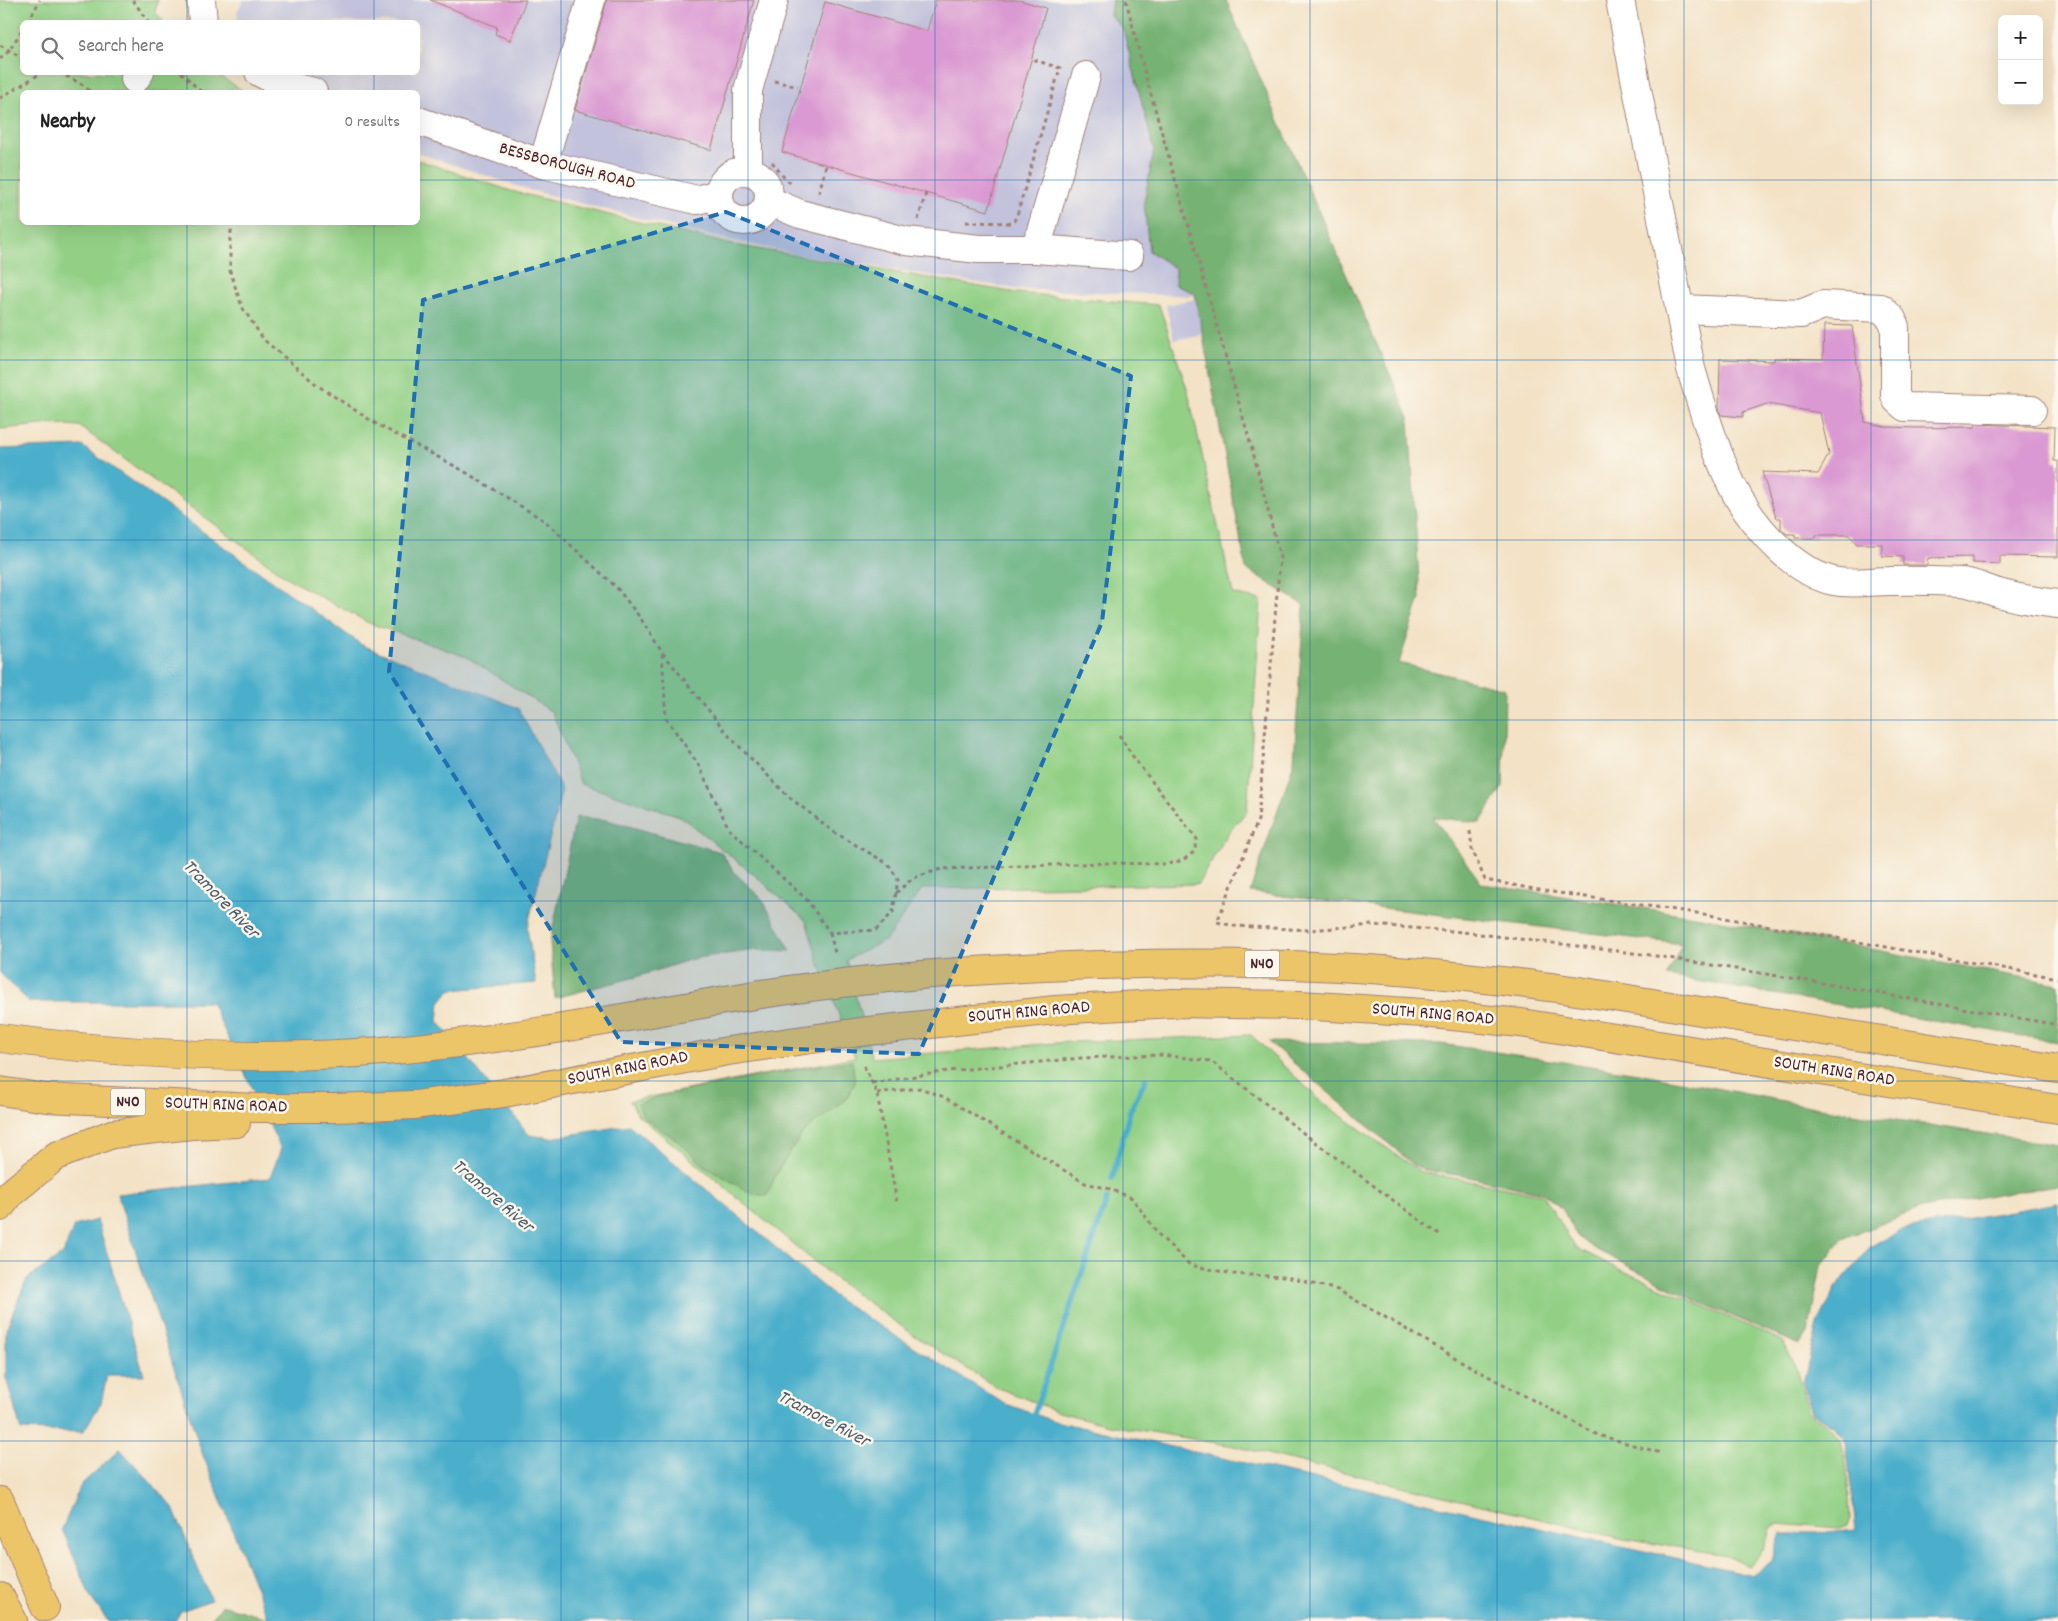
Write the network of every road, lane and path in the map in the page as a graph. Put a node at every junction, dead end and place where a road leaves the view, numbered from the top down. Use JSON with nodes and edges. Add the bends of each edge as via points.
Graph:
{"nodes":[{"id":1,"x":40,"y":0,"type":"edge"},
{"id":2,"x":133,"y":0,"type":"edge"},
{"id":3,"x":202,"y":0,"type":"edge"},
{"id":4,"x":591,"y":0,"type":"edge"},
{"id":5,"x":774,"y":0,"type":"edge"},
{"id":6,"x":1126,"y":0,"type":"edge"},
{"id":7,"x":1620,"y":0,"type":"edge"},
{"id":8,"x":29,"y":20,"type":"edge"},
{"id":9,"x":147,"y":20,"type":"edge"},
{"id":10,"x":202,"y":20,"type":"edge"},
{"id":11,"x":20,"y":33,"type":"edge"},
{"id":12,"x":0,"y":45,"type":"edge"},
{"id":13,"x":9,"y":51,"type":"junction"},
{"id":14,"x":20,"y":57,"type":"edge"},
{"id":15,"x":0,"y":59,"type":"edge"},
{"id":16,"x":1031,"y":60,"type":"dead end"},
{"id":17,"x":38,"y":75,"type":"edge"},
{"id":18,"x":65,"y":75,"type":"edge"},
{"id":19,"x":184,"y":75,"type":"edge"},
{"id":20,"x":264,"y":75,"type":"edge"},
{"id":21,"x":1086,"y":76,"type":"dead end"},
{"id":22,"x":765,"y":79,"type":"dead end"},
{"id":23,"x":798,"y":87,"type":"dead end"},
{"id":24,"x":88,"y":90,"type":"edge"},
{"id":25,"x":199,"y":90,"type":"edge"},
{"id":26,"x":303,"y":90,"type":"edge"},
{"id":27,"x":0,"y":98,"type":"edge"},
{"id":28,"x":420,"y":122,"type":"edge"},
{"id":29,"x":543,"y":164,"type":"junction"},
{"id":30,"x":826,"y":165,"type":"dead end"},
{"id":31,"x":759,"y":166,"type":"junction"},
{"id":32,"x":800,"y":188,"type":"dead end"},
{"id":33,"x":812,"y":191,"type":"dead end"},
{"id":34,"x":819,"y":193,"type":"junction"},
{"id":35,"x":926,"y":193,"type":"dead end"},
{"id":36,"x":718,"y":194,"type":"junction"},
{"id":37,"x":828,"y":195,"type":"dead end"},
{"id":38,"x":769,"y":201,"type":"junction"},
{"id":39,"x":913,"y":219,"type":"dead end"},
{"id":40,"x":918,"y":220,"type":"junction"},
{"id":41,"x":923,"y":220,"type":"dead end"},
{"id":42,"x":963,"y":222,"type":"dead end"},
{"id":43,"x":232,"y":225,"type":"edge"},
{"id":44,"x":1036,"y":249,"type":"junction"},
{"id":45,"x":1129,"y":256,"type":"dead end"},
{"id":46,"x":1681,"y":309,"type":"junction"},
{"id":47,"x":2032,"y":410,"type":"dead end"},
{"id":48,"x":2058,"y":604,"type":"edge"},
{"id":49,"x":662,"y":652,"type":"junction"},
{"id":50,"x":1119,"y":735,"type":"dead end"},
{"id":51,"x":1470,"y":830,"type":"dead end"},
{"id":52,"x":895,"y":894,"type":"junction"},
{"id":53,"x":830,"y":933,"type":"junction"},
{"id":54,"x":835,"y":953,"type":"dead end"},
{"id":55,"x":2058,"y":978,"type":"edge"},
{"id":56,"x":2058,"y":1025,"type":"edge"},
{"id":57,"x":0,"y":1038,"type":"edge"},
{"id":58,"x":864,"y":1066,"type":"dead end"},
{"id":59,"x":2058,"y":1069,"type":"edge"},
{"id":60,"x":872,"y":1083,"type":"junction"},
{"id":61,"x":0,"y":1091,"type":"edge"},
{"id":62,"x":877,"y":1093,"type":"junction"},
{"id":63,"x":2058,"y":1109,"type":"edge"},
{"id":64,"x":263,"y":1115,"type":"junction"},
{"id":65,"x":896,"y":1203,"type":"dead end"},
{"id":66,"x":0,"y":1208,"type":"edge"},
{"id":67,"x":1441,"y":1236,"type":"dead end"},
{"id":68,"x":1661,"y":1453,"type":"dead end"},
{"id":69,"x":0,"y":1500,"type":"edge"},
{"id":70,"x":0,"y":1531,"type":"edge"},
{"id":71,"x":0,"y":1597,"type":"edge"},
{"id":72,"x":50,"y":1614,"type":"edge"},
{"id":73,"x":13,"y":1621,"type":"edge"}],
"edges":[{"from":1,"to":8,"type":"path"},
{"from":2,"to":9,"type":"path"},
{"from":3,"to":10,"type":"street"},
{"from":4,"to":29,"type":"street"},
{"from":5,"to":31,"type":"street","via":[[748,90]]},
{"from":6,"to":56,"type":"path","via":[[1280,557],[1258,820],[1217,922],[1234,926],[1310,930],[1373,925],[1463,932],[1650,955]]},
{"from":7,"to":46,"type":"street"},
{"from":11,"to":13,"type":"path"},
{"from":12,"to":13,"type":"path"},
{"from":13,"to":14,"type":"path"},
{"from":13,"to":15,"type":"path"},
{"from":16,"to":42,"type":"path","via":[[1060,68],[1018,212],[1011,223]]},
{"from":17,"to":27,"type":"path"},
{"from":18,"to":24,"type":"path"},
{"from":19,"to":25,"type":"path"},
{"from":20,"to":26,"type":"street","via":[[283,86]]},
{"from":21,"to":44,"type":"street"},
{"from":22,"to":23,"type":"path"},
{"from":28,"to":29,"type":"street","name":"BESSBOROUGH ROAD"},
{"from":29,"to":36,"type":"street","name":"BESSBOROUGH ROAD","via":[[697,200]]},
{"from":30,"to":34,"type":"path"},
{"from":31,"to":32,"type":"path","via":[[775,168]]},
{"from":31,"to":36,"type":"street","via":[[732,174],[720,186]]},
{"from":31,"to":38,"type":"street"},
{"from":33,"to":34,"type":"path"},
{"from":34,"to":37,"type":"path"},
{"from":35,"to":40,"type":"path"},
{"from":36,"to":38,"type":"street","via":[[728,217],[745,222],[760,215]]},
{"from":38,"to":44,"type":"street","via":[[800,214],[906,242],[979,249]]},
{"from":39,"to":40,"type":"path"},
{"from":40,"to":41,"type":"path"},
{"from":43,"to":49,"type":"path","via":[[230,272],[242,307],[264,340],[318,386],[373,422],[462,470],[545,521],[617,588]]},
{"from":44,"to":45,"type":"street"},
{"from":46,"to":47,"type":"street","via":[[1801,314],[1823,305],[1881,308],[1895,326],[1895,395],[1900,404],[1905,407]]},
{"from":46,"to":48,"type":"street","via":[[1691,369],[1733,486],[1745,508],[1770,539],[1797,564],[1834,581],[1965,582],[2020,599]]},
{"from":49,"to":52,"type":"path","via":[[730,738],[789,797],[834,832],[888,864],[898,879]]},
{"from":49,"to":53,"type":"path","via":[[666,718],[698,764],[729,830],[807,900]]},
{"from":50,"to":52,"type":"path","via":[[1197,839],[1194,852],[1183,860],[1168,864],[1105,863],[941,870],[913,878]]},
{"from":51,"to":55,"type":"path","via":[[1472,849],[1485,880],[1508,886],[1703,914]]},
{"from":52,"to":53,"type":"path","via":[[893,912],[876,930]]},
{"from":53,"to":54,"type":"path"},
{"from":57,"to":59,"type":"highway","number":"N40","via":[[65,1046],[219,1056],[389,1051],[465,1043],[760,994],[932,974],[1047,966],[1285,964],[1534,985]]},
{"from":58,"to":60,"type":"path"},
{"from":60,"to":62,"type":"path"},
{"from":60,"to":67,"type":"path","via":[[948,1071],[1080,1058],[1161,1055],[1211,1061]]},
{"from":61,"to":64,"type":"highway","name":"SOUTH RING ROAD","number":"N40","via":[[46,1098]]},
{"from":62,"to":65,"type":"path"},
{"from":62,"to":68,"type":"path","via":[[920,1088],[944,1098],[1085,1183],[1132,1198],[1159,1235],[1190,1265],[1233,1274],[1286,1278],[1338,1290],[1598,1435]]},
{"from":63,"to":64,"type":"highway","name":"SOUTH RING ROAD","via":[[1521,1022],[1300,1005],[1173,1003],[1055,1010],[897,1027],[728,1051],[504,1093],[414,1105]]},
{"from":64,"to":66,"type":"highway","via":[[112,1134],[56,1156],[11,1193]]},
{"from":69,"to":72,"type":"highway"},
{"from":70,"to":72,"type":"highway"},
{"from":71,"to":73,"type":"highway"}]}
